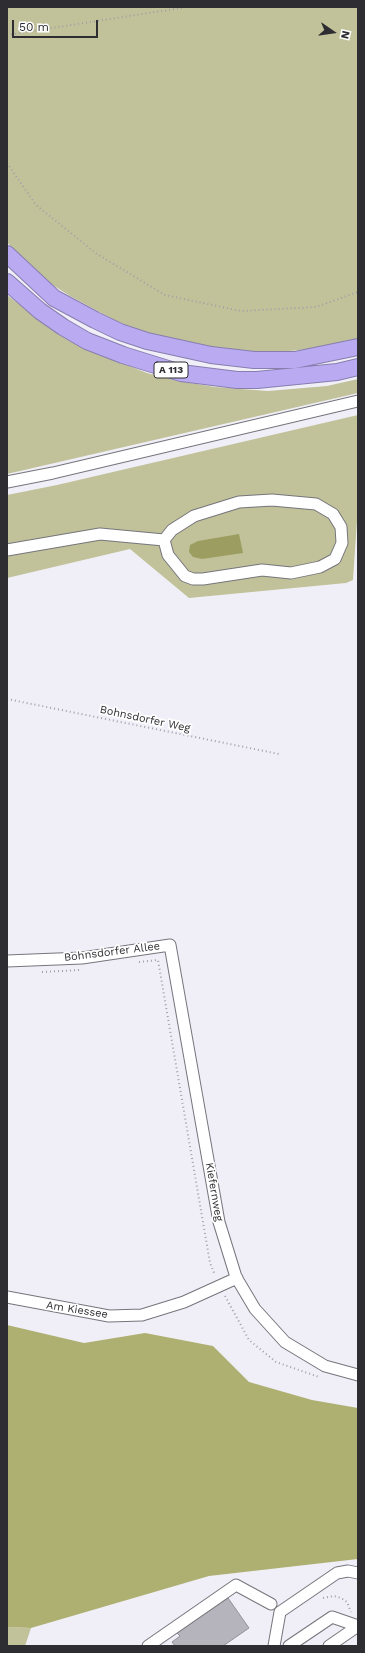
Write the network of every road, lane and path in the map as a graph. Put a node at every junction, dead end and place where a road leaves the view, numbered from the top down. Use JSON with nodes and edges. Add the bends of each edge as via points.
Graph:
{"nodes":[{"id":1,"x":187,"y":7,"type":"edge"},
{"id":2,"x":7,"y":35,"type":"edge"},
{"id":3,"x":7,"y":163,"type":"edge"},
{"id":4,"x":7,"y":254,"type":"edge"},
{"id":5,"x":7,"y":282,"type":"edge"},
{"id":6,"x":358,"y":292,"type":"edge"},
{"id":7,"x":358,"y":347,"type":"edge"},
{"id":8,"x":358,"y":367,"type":"edge"},
{"id":9,"x":358,"y":401,"type":"edge"},
{"id":10,"x":7,"y":482,"type":"edge"},
{"id":11,"x":164,"y":540,"type":"junction"},
{"id":12,"x":7,"y":550,"type":"edge"},
{"id":13,"x":7,"y":699,"type":"edge"},
{"id":14,"x":279,"y":754,"type":"dead end"},
{"id":15,"x":170,"y":945,"type":"joint"},
{"id":16,"x":7,"y":961,"type":"edge"},
{"id":17,"x":135,"y":963,"type":"dead end"},
{"id":18,"x":82,"y":970,"type":"dead end"},
{"id":19,"x":37,"y":972,"type":"dead end"},
{"id":20,"x":237,"y":1278,"type":"junction"},
{"id":21,"x":220,"y":1286,"type":"junction"},
{"id":22,"x":7,"y":1297,"type":"edge"},
{"id":23,"x":358,"y":1375,"type":"edge"},
{"id":24,"x":326,"y":1379,"type":"dead end"},
{"id":25,"x":358,"y":1573,"type":"edge"},
{"id":26,"x":323,"y":1598,"type":"dead end"},
{"id":27,"x":271,"y":1604,"type":"dead end"},
{"id":28,"x":356,"y":1625,"type":"edge"},
{"id":29,"x":148,"y":1646,"type":"edge"},
{"id":30,"x":274,"y":1646,"type":"edge"},
{"id":31,"x":289,"y":1646,"type":"edge"},
{"id":32,"x":329,"y":1646,"type":"edge"}],
"edges":[{"from":1,"to":2,"type":"path"},
{"from":3,"to":6,"type":"path","via":[[36,205],[97,254],[165,295],[241,311],[316,307]]},
{"from":4,"to":7,"type":"highway","via":[[54,298],[120,332],[148,341],[211,355],[254,360],[295,360]]},
{"from":5,"to":8,"type":"highway","number":"A 113","via":[[40,311],[87,341],[181,373],[256,380],[337,372]]},
{"from":9,"to":10,"type":"street"},
{"from":11,"to":11,"type":"street","via":[[172,530],[194,516],[239,502],[272,500],[316,504],[333,514],[341,527],[342,543],[335,559],[320,567],[291,573],[262,570],[193,579],[184,576],[168,555]]},
{"from":11,"to":12,"type":"street","via":[[100,534]]},
{"from":13,"to":14,"type":"path","name":"Bohnsdorfer Weg"},
{"from":15,"to":16,"type":"street","name":"Bohnsdorfer Allee","via":[[82,958]]},
{"from":15,"to":20,"type":"street","name":"Kiefernweg","via":[[219,1222]]},
{"from":17,"to":21,"type":"path","via":[[158,960],[210,1263]]},
{"from":18,"to":19,"type":"path"},
{"from":20,"to":21,"type":"street","name":"Am Kiessee"},
{"from":20,"to":23,"type":"street","name":"Kiefernweg","via":[[255,1309],[284,1342],[325,1366]]},
{"from":21,"to":22,"type":"street","name":"Am Kiessee","via":[[184,1302],[142,1315],[101,1315]]},
{"from":21,"to":24,"type":"path","via":[[249,1340],[276,1362]]},
{"from":25,"to":30,"type":"street","via":[[337,1573],[280,1612]]},
{"from":26,"to":28,"type":"path","via":[[334,1596],[347,1602]]},
{"from":27,"to":29,"type":"street","via":[[236,1585]]},
{"from":28,"to":31,"type":"street","via":[[332,1617]]},
{"from":28,"to":32,"type":"street"}]}
